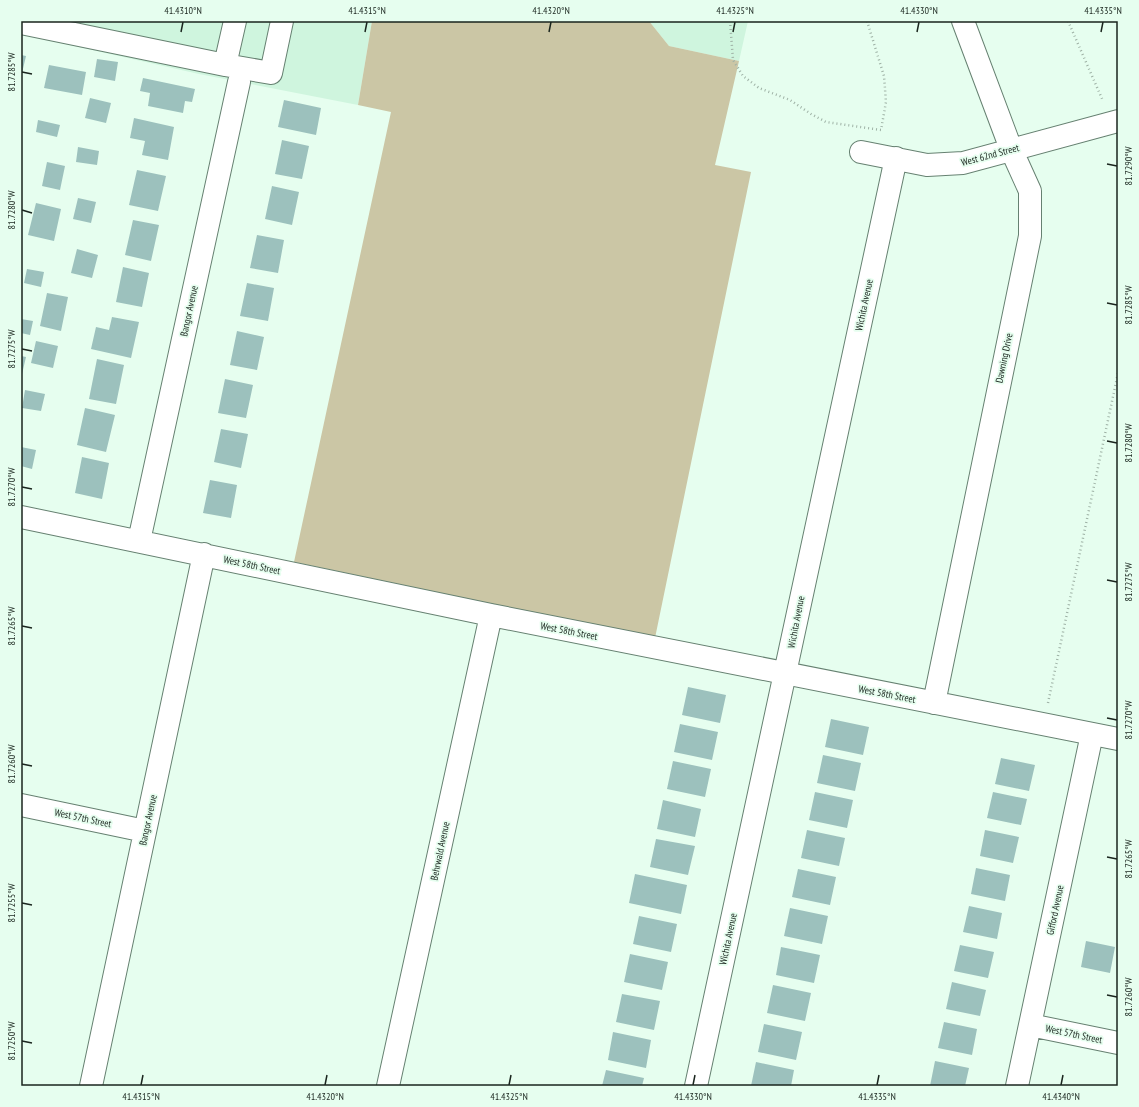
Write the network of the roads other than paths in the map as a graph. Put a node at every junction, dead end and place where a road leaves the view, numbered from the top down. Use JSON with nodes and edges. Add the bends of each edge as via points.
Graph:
{"nodes":[{"id":1,"x":235,"y":21,"type":"edge"},
{"id":2,"x":282,"y":21,"type":"edge"},
{"id":3,"x":963,"y":21,"type":"edge"},
{"id":4,"x":21,"y":23,"type":"edge"},
{"id":5,"x":225,"y":65,"type":"junction"},
{"id":6,"x":239,"y":82,"type":"dead end"},
{"id":7,"x":1118,"y":121,"type":"edge"},
{"id":8,"x":1010,"y":149,"type":"junction"},
{"id":9,"x":861,"y":152,"type":"dead end"},
{"id":10,"x":896,"y":158,"type":"junction"},
{"id":11,"x":21,"y":517,"type":"edge"},
{"id":12,"x":139,"y":541,"type":"junction"},
{"id":13,"x":204,"y":554,"type":"junction"},
{"id":14,"x":492,"y":616,"type":"junction"},
{"id":15,"x":786,"y":674,"type":"junction"},
{"id":16,"x":934,"y":703,"type":"junction"},
{"id":17,"x":1092,"y":734,"type":"junction"},
{"id":18,"x":1118,"y":739,"type":"edge"},
{"id":19,"x":21,"y":805,"type":"edge"},
{"id":20,"x":145,"y":830,"type":"junction"},
{"id":21,"x":1030,"y":1025,"type":"junction"},
{"id":22,"x":1118,"y":1043,"type":"edge"},
{"id":23,"x":91,"y":1086,"type":"edge"},
{"id":24,"x":388,"y":1086,"type":"edge"},
{"id":25,"x":696,"y":1086,"type":"edge"},
{"id":26,"x":1017,"y":1086,"type":"edge"}],
"edges":[{"from":1,"to":5,"type":"street"},
{"from":2,"to":5,"type":"street","via":[[271,73]]},
{"from":3,"to":8,"type":"street","name":"Dawning Drive"},
{"from":4,"to":5,"type":"street"},
{"from":6,"to":12,"type":"street","name":"Bangor Avenue"},
{"from":7,"to":8,"type":"street","name":"West 62nd Street"},
{"from":8,"to":10,"type":"street","name":"West 62nd Street","via":[[963,163],[927,165]]},
{"from":8,"to":16,"type":"street","name":"Dawning Drive","via":[[1030,191],[1030,236]]},
{"from":9,"to":10,"type":"street","name":"West 62nd Street"},
{"from":10,"to":15,"type":"street","name":"Wichita Avenue","via":[[795,621]]},
{"from":11,"to":12,"type":"street","name":"West 58th Street"},
{"from":12,"to":13,"type":"street","name":"West 58th Street"},
{"from":13,"to":14,"type":"street","name":"West 58th Street"},
{"from":13,"to":20,"type":"street","name":"Bangor Avenue"},
{"from":14,"to":15,"type":"street","name":"West 58th Street"},
{"from":14,"to":24,"type":"street","name":"Behrwald Avenue"},
{"from":15,"to":16,"type":"street","name":"West 58th Street"},
{"from":15,"to":25,"type":"street","name":"Wichita Avenue"},
{"from":16,"to":17,"type":"street","name":"West 58th Street"},
{"from":17,"to":18,"type":"street","name":"West 58th Street"},
{"from":17,"to":21,"type":"street","name":"Gifford Avenue"},
{"from":19,"to":20,"type":"street","name":"West 57th Street"},
{"from":20,"to":23,"type":"street","name":"Bangor Avenue"},
{"from":21,"to":22,"type":"street","name":"West 57th Street"},
{"from":21,"to":26,"type":"street","name":"Gifford Avenue"}]}
